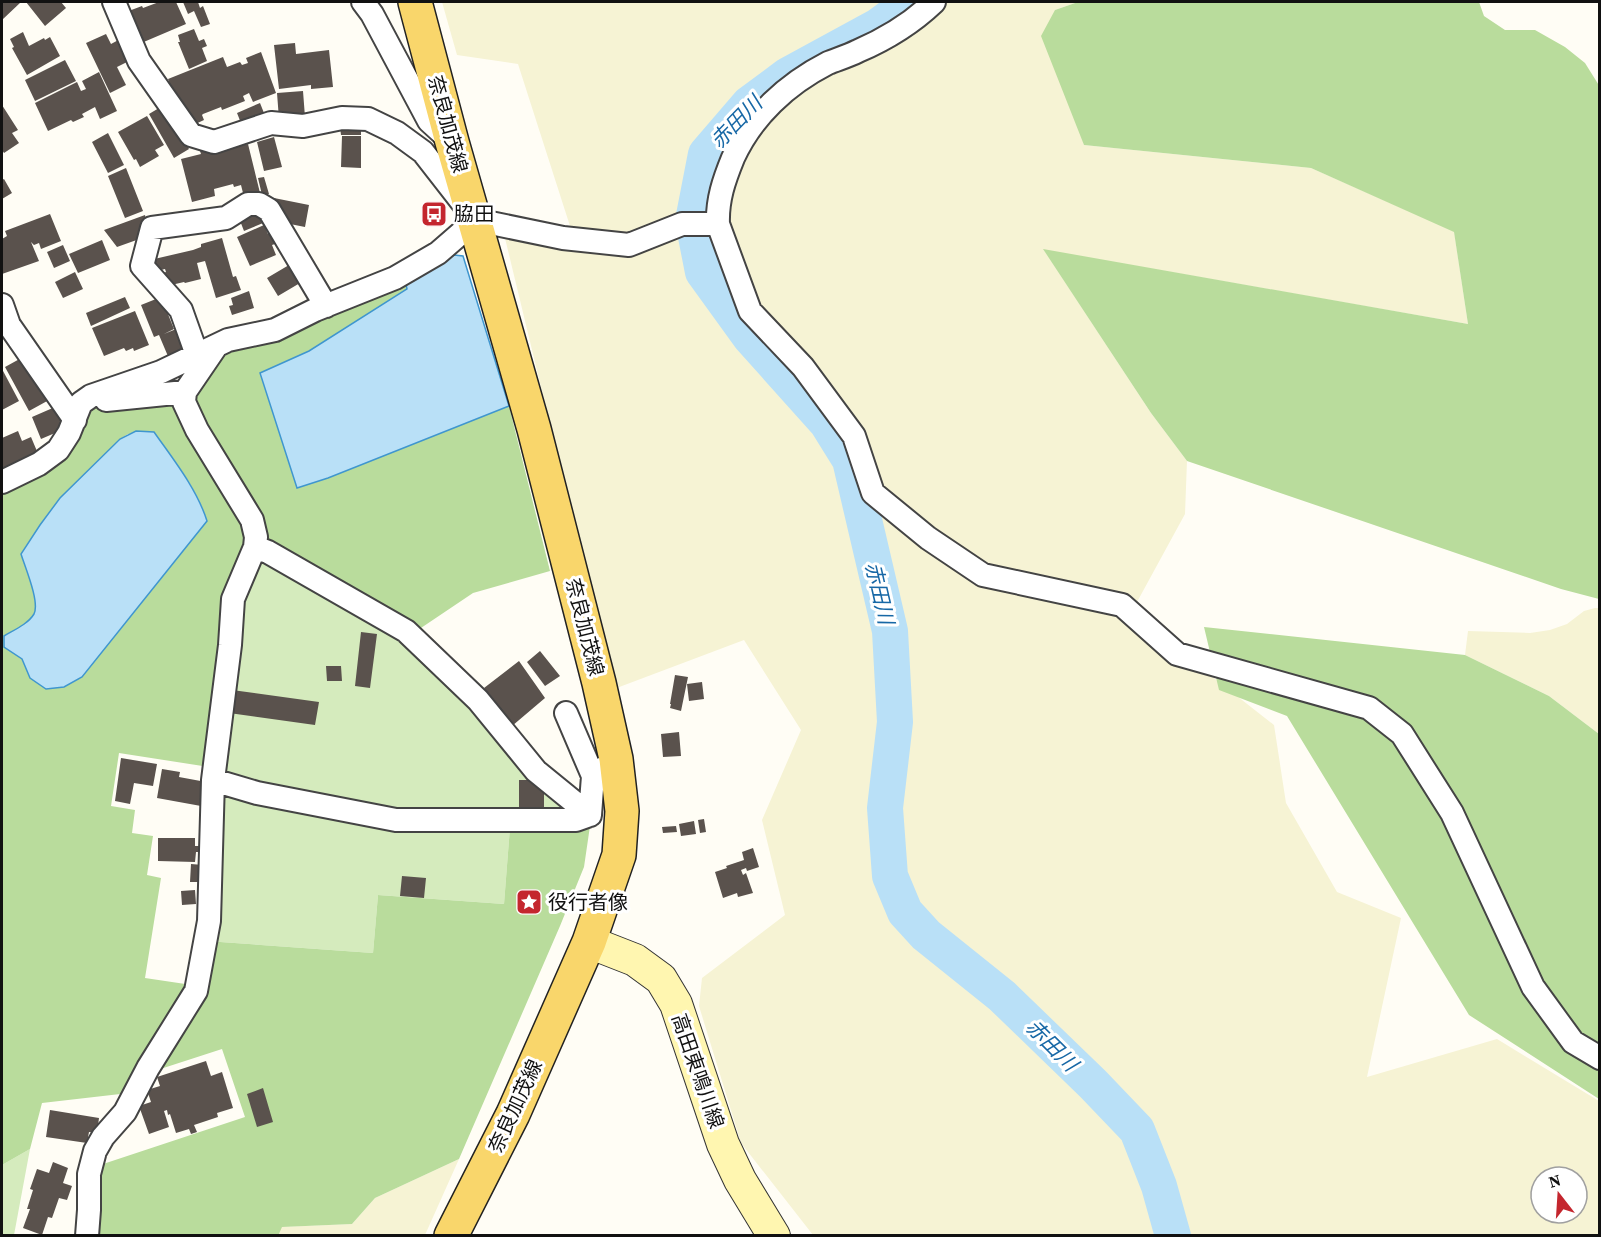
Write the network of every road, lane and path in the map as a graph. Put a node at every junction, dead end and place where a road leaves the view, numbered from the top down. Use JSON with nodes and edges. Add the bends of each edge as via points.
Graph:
{"nodes":[{"id":1,"x":114,"y":2,"type":"edge"},
{"id":2,"x":363,"y":2,"type":"edge"},
{"id":3,"x":416,"y":2,"type":"edge"},
{"id":4,"x":934,"y":2,"type":"edge"},
{"id":5,"x":452,"y":142,"type":"junction"},
{"id":6,"x":476,"y":220,"type":"junction"},
{"id":7,"x":718,"y":224,"type":"junction"},
{"id":8,"x":2,"y":305,"type":"edge"},
{"id":9,"x":326,"y":306,"type":"junction"},
{"id":10,"x":206,"y":351,"type":"junction"},
{"id":11,"x":185,"y":392,"type":"junction"},
{"id":12,"x":78,"y":412,"type":"junction"},
{"id":13,"x":2,"y":482,"type":"edge"},
{"id":14,"x":255,"y":547,"type":"junction"},
{"id":15,"x":566,"y":713,"type":"dead end"},
{"id":16,"x":604,"y":768,"type":"junction"},
{"id":17,"x":213,"y":780,"type":"junction"},
{"id":18,"x":590,"y":815,"type":"junction"},
{"id":19,"x":589,"y":942,"type":"junction"},
{"id":20,"x":1599,"y":1058,"type":"edge"},
{"id":21,"x":87,"y":1236,"type":"edge"},
{"id":22,"x":451,"y":1236,"type":"edge"},
{"id":23,"x":774,"y":1236,"type":"edge"}],
"edges":[{"from":1,"to":6,"type":"street","via":[[139,61],[191,135],[214,142],[271,123],[303,126],[342,118],[368,119],[423,152]]},
{"from":2,"to":5,"type":"street","via":[[429,121]]},
{"from":3,"to":5,"type":"main road","name":"奈良加茂線"},
{"from":4,"to":7,"type":"street","via":[[902,28],[806,76],[763,111],[741,141],[724,178]]},
{"from":5,"to":6,"type":"main road","name":"奈良加茂線"},
{"from":6,"to":7,"type":"street","via":[[563,238],[629,245],[682,224]]},
{"from":6,"to":9,"type":"street","via":[[438,253],[395,278]]},
{"from":6,"to":16,"type":"main road","name":"奈良加茂線","via":[[599,683]]},
{"from":7,"to":20,"type":"street","via":[[750,310],[803,367],[854,436],[873,493],[928,538],[983,575],[1122,605],[1177,654],[1369,708],[1402,734],[1452,813],[1533,987],[1573,1042]]},
{"from":8,"to":12,"type":"street","via":[[9,325]]},
{"from":9,"to":10,"type":"street","via":[[275,330],[228,340]]},
{"from":9,"to":10,"type":"street","via":[[269,210],[259,204],[248,204],[226,218],[152,228],[142,266],[181,310]]},
{"from":10,"to":11,"type":"street"},
{"from":10,"to":12,"type":"street","via":[[91,396]]},
{"from":11,"to":12,"type":"street"},
{"from":11,"to":14,"type":"street","via":[[186,409],[252,520]]},
{"from":12,"to":13,"type":"street","via":[[58,450]]},
{"from":14,"to":17,"type":"street","via":[[232,599]]},
{"from":14,"to":18,"type":"street","via":[[406,631],[478,700],[536,771]]},
{"from":15,"to":16,"type":"street"},
{"from":16,"to":18,"type":"street"},
{"from":16,"to":19,"type":"main road","name":"奈良加茂線","via":[[622,811],[619,855]]},
{"from":17,"to":18,"type":"street","via":[[257,793],[396,820],[576,820]]},
{"from":17,"to":21,"type":"street","via":[[209,921],[196,991],[125,1112],[95,1151],[89,1174]]},
{"from":19,"to":22,"type":"main road","name":"奈良加茂線","via":[[513,1114]]},
{"from":19,"to":23,"type":"main road","name":"高田東鳴川線","via":[[635,960],[661,980],[676,1004],[723,1144]]}]}
